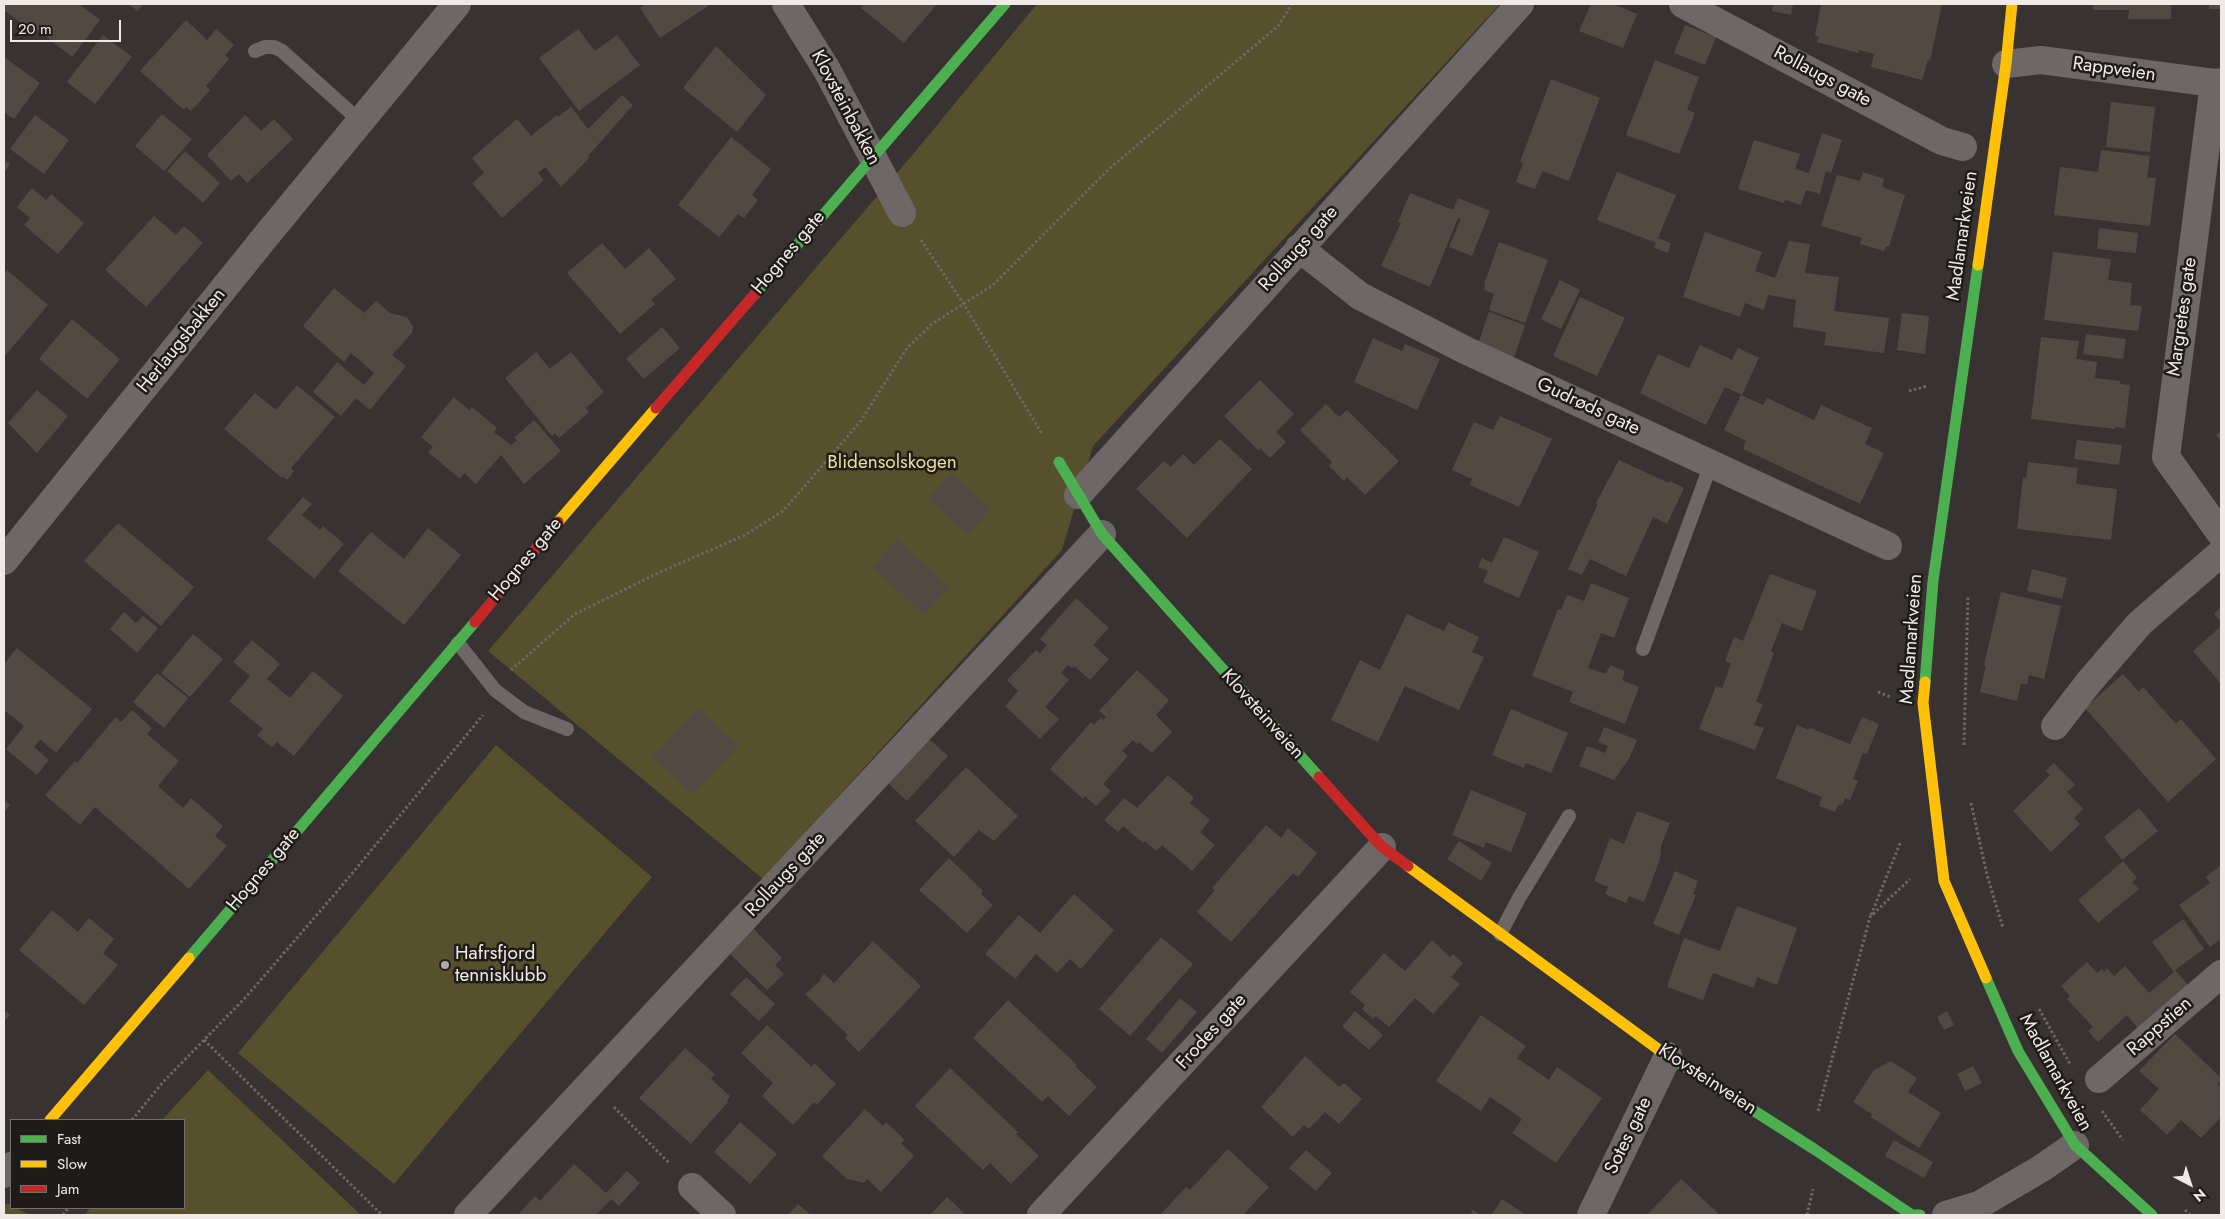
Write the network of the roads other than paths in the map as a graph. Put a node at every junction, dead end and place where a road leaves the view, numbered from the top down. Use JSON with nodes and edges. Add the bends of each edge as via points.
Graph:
{"nodes":[{"id":1,"x":457,"y":4,"type":"edge"},
{"id":2,"x":786,"y":4,"type":"edge"},
{"id":3,"x":1005,"y":4,"type":"edge"},
{"id":4,"x":1520,"y":4,"type":"edge"},
{"id":5,"x":1683,"y":4,"type":"edge"},
{"id":6,"x":2012,"y":4,"type":"edge"},
{"id":7,"x":255,"y":51,"type":"dead end"},
{"id":8,"x":2006,"y":64,"type":"junction"},
{"id":9,"x":2217,"y":82,"type":"edge"},
{"id":10,"x":360,"y":122,"type":"junction"},
{"id":11,"x":1963,"y":147,"type":"dead end"},
{"id":12,"x":871,"y":157,"type":"junction"},
{"id":13,"x":902,"y":213,"type":"road end"},
{"id":14,"x":1299,"y":248,"type":"junction"},
{"id":15,"x":1059,"y":462,"type":"road end"},
{"id":16,"x":1711,"y":464,"type":"junction"},
{"id":17,"x":1078,"y":495,"type":"junction"},
{"id":18,"x":1102,"y":534,"type":"junction"},
{"id":19,"x":2221,"y":534,"type":"edge"},
{"id":20,"x":1888,"y":546,"type":"dead end"},
{"id":21,"x":2221,"y":553,"type":"edge"},
{"id":22,"x":4,"y":562,"type":"edge"},
{"id":23,"x":458,"y":643,"type":"junction"},
{"id":24,"x":1643,"y":649,"type":"dead end"},
{"id":25,"x":2055,"y":726,"type":"dead end"},
{"id":26,"x":567,"y":729,"type":"dead end"},
{"id":27,"x":1569,"y":816,"type":"dead end"},
{"id":28,"x":1382,"y":847,"type":"junction"},
{"id":29,"x":1500,"y":934,"type":"junction"},
{"id":30,"x":2221,"y":974,"type":"edge"},
{"id":31,"x":1668,"y":1056,"type":"junction"},
{"id":32,"x":2098,"y":1091,"type":"road end"},
{"id":33,"x":51,"y":1119,"type":"edge"},
{"id":34,"x":2075,"y":1145,"type":"junction"},
{"id":35,"x":692,"y":1187,"type":"road end"},
{"id":36,"x":1980,"y":1210,"type":"edge"},
{"id":37,"x":468,"y":1215,"type":"edge"},
{"id":38,"x":722,"y":1215,"type":"edge"},
{"id":39,"x":1041,"y":1215,"type":"edge"},
{"id":40,"x":1591,"y":1215,"type":"edge"},
{"id":41,"x":1920,"y":1215,"type":"edge"},
{"id":42,"x":1946,"y":1215,"type":"edge"},
{"id":43,"x":2152,"y":1215,"type":"edge"}],
"edges":[{"from":1,"to":10,"type":"street","name":"Herlaugsbakken"},
{"from":2,"to":12,"type":"street","name":"Klovsteinbakken","via":[[827,70]]},
{"from":3,"to":12,"type":"street","name":"Hognes gate"},
{"from":4,"to":14,"type":"street","name":"Rollaugs gate"},
{"from":5,"to":11,"type":"street","name":"Rollaugs gate","via":[[1942,141]]},
{"from":6,"to":8,"type":"street","name":"Madlamarkveien"},
{"from":7,"to":10,"type":"lane","via":[[274,46],[282,51]]},
{"from":8,"to":9,"type":"street","name":"Rappveien","via":[[2041,60]]},
{"from":8,"to":34,"type":"street","name":"Madlamarkveien","via":[[1932,581],[1923,703],[1944,881],[2018,1051]]},
{"from":9,"to":19,"type":"street","name":"Margretes gate","via":[[2166,457]]},
{"from":10,"to":22,"type":"street","name":"Herlaugsbakken"},
{"from":12,"to":13,"type":"street","name":"Klovsteinbakken"},
{"from":12,"to":23,"type":"street","name":"Hognes gate","via":[[552,528]]},
{"from":14,"to":16,"type":"street","name":"Gudrøds gate","via":[[1360,296],[1465,350]]},
{"from":14,"to":17,"type":"street","name":"Rollaugs gate"},
{"from":15,"to":17,"type":"street","name":"Klovsteinveien"},
{"from":16,"to":20,"type":"street","name":"Gudrøds gate"},
{"from":16,"to":24,"type":"lane"},
{"from":17,"to":18,"type":"street","name":"Klovsteinveien"},
{"from":18,"to":28,"type":"street","name":"Klovsteinveien"},
{"from":18,"to":37,"type":"street","name":"Rollaugs gate"},
{"from":21,"to":25,"type":"street","via":[[2140,623]]},
{"from":23,"to":26,"type":"lane","via":[[495,690],[524,712]]},
{"from":23,"to":33,"type":"street","name":"Hognes gate"},
{"from":27,"to":29,"type":"lane"},
{"from":28,"to":29,"type":"street","name":"Klovsteinveien"},
{"from":28,"to":39,"type":"street","name":"Frodes gate"},
{"from":29,"to":31,"type":"street","name":"Klovsteinveien"},
{"from":30,"to":32,"type":"street","name":"Rappstien"},
{"from":31,"to":40,"type":"street","name":"Sotes gate"},
{"from":31,"to":41,"type":"street","name":"Klovsteinveien","via":[[1912,1215]]},
{"from":34,"to":36,"type":"street"},
{"from":34,"to":43,"type":"street","name":"Madlamarkveien"},
{"from":35,"to":38,"type":"street"},
{"from":36,"to":42,"type":"street"}]}
